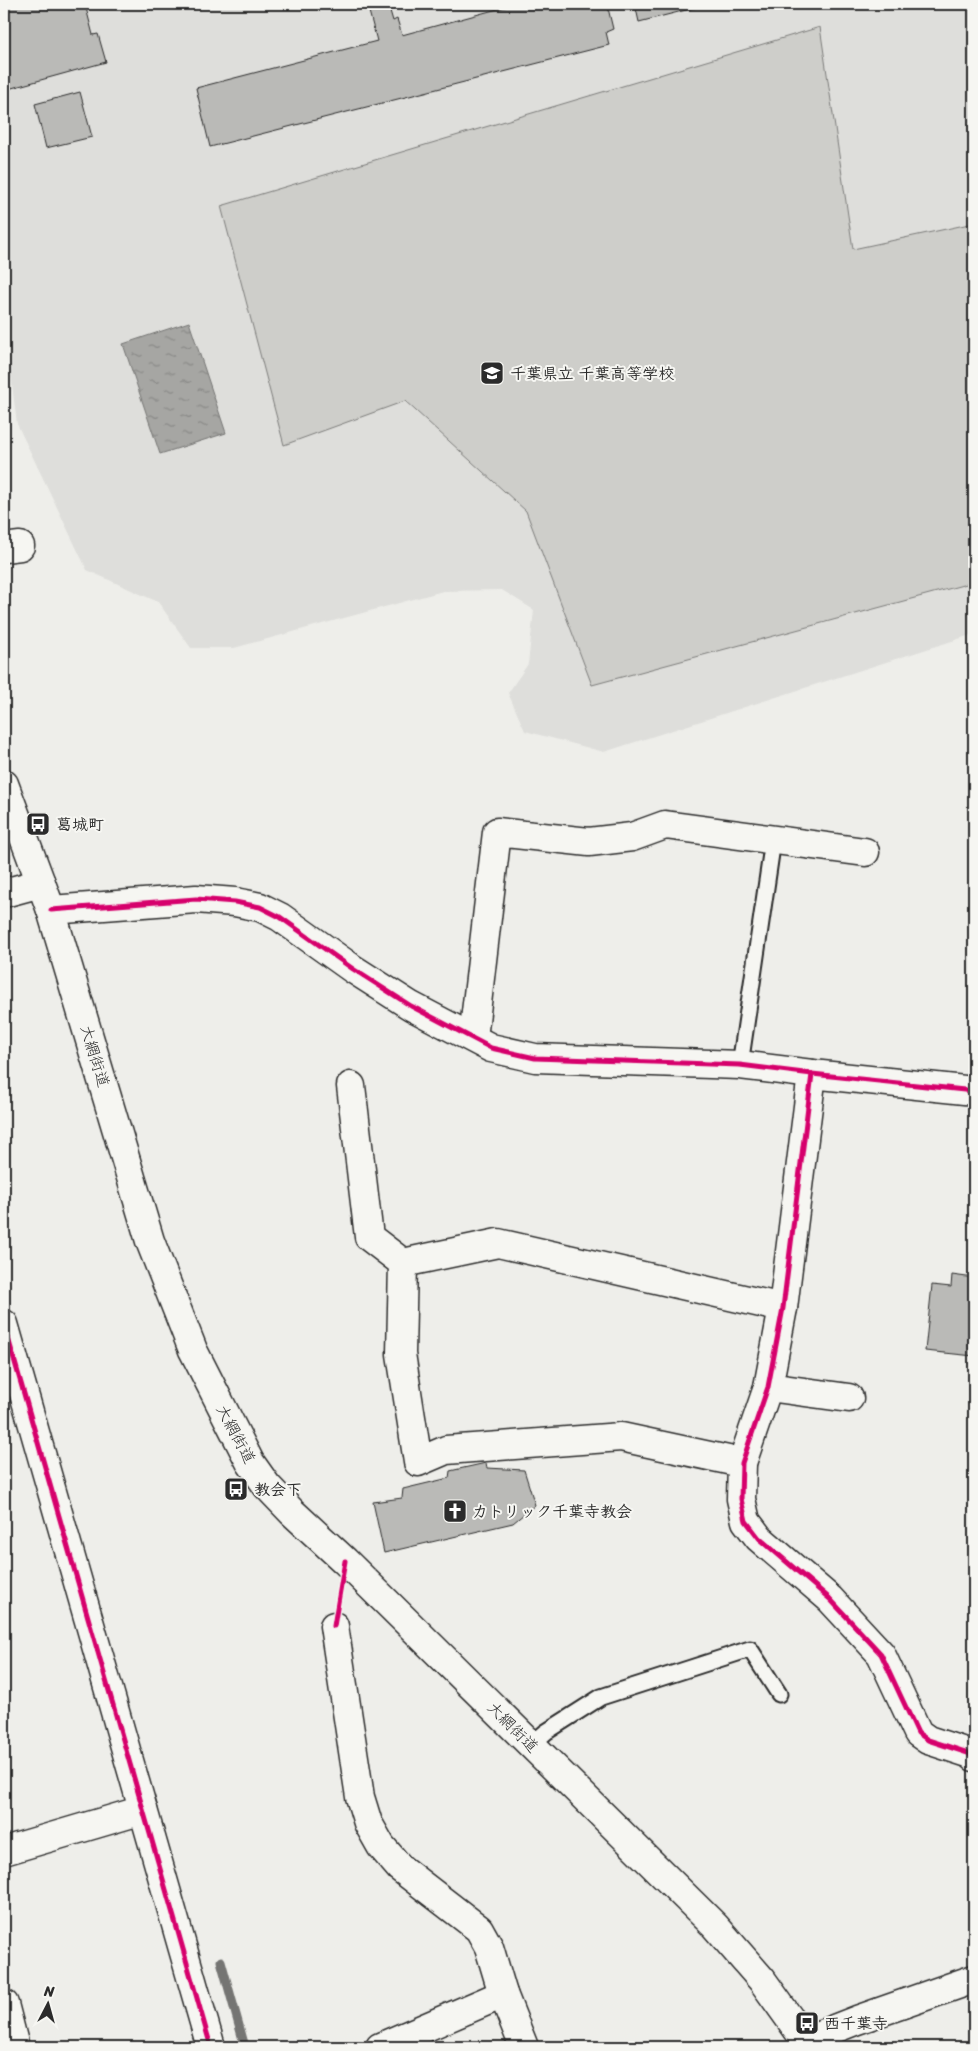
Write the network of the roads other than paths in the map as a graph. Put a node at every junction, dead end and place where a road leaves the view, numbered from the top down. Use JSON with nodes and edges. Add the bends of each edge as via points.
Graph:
{"nodes":[{"id":1,"x":4,"y":784,"type":"edge"},
{"id":2,"x":773,"y":840,"type":"junction"},
{"id":3,"x":865,"y":852,"type":"dead end"},
{"id":4,"x":41,"y":883,"type":"junction"},
{"id":5,"x":4,"y":893,"type":"edge"},
{"id":6,"x":50,"y":910,"type":"junction"},
{"id":7,"x":474,"y":1038,"type":"junction"},
{"id":8,"x":740,"y":1065,"type":"junction"},
{"id":9,"x":812,"y":1074,"type":"junction"},
{"id":10,"x":351,"y":1086,"type":"dead end"},
{"id":11,"x":974,"y":1091,"type":"edge"},
{"id":12,"x":403,"y":1263,"type":"junction"},
{"id":13,"x":783,"y":1308,"type":"junction"},
{"id":14,"x":4,"y":1324,"type":"edge"},
{"id":15,"x":768,"y":1388,"type":"junction"},
{"id":16,"x":849,"y":1398,"type":"dead end"},
{"id":17,"x":742,"y":1464,"type":"junction"},
{"id":18,"x":334,"y":1626,"type":"dead end"},
{"id":19,"x":778,"y":1694,"type":"dead end"},
{"id":20,"x":531,"y":1745,"type":"junction"},
{"id":21,"x":974,"y":1757,"type":"edge"},
{"id":22,"x":143,"y":1810,"type":"junction"},
{"id":23,"x":4,"y":1851,"type":"edge"},
{"id":24,"x":974,"y":1979,"type":"edge"},
{"id":25,"x":503,"y":1994,"type":"junction"},
{"id":26,"x":4,"y":2004,"type":"edge"},
{"id":27,"x":802,"y":2045,"type":"edge"},
{"id":28,"x":15,"y":2047,"type":"edge"},
{"id":29,"x":211,"y":2047,"type":"edge"},
{"id":30,"x":380,"y":2047,"type":"edge"},
{"id":31,"x":524,"y":2047,"type":"edge"}],
"edges":[{"from":1,"to":4,"type":"street","name":"大網街道"},
{"from":2,"to":3,"type":"street"},
{"from":2,"to":7,"type":"street","via":[[665,825],[632,837],[589,842],[497,832]]},
{"from":2,"to":8,"type":"lane"},
{"from":4,"to":5,"type":"street"},
{"from":4,"to":6,"type":"street","name":"大網街道"},
{"from":6,"to":7,"type":"street","via":[[196,898],[260,907],[280,917],[411,1006]]},
{"from":6,"to":20,"type":"street","name":"大網街道","via":[[150,1241],[194,1350],[250,1462],[292,1512]]},
{"from":7,"to":8,"type":"street","via":[[492,1048],[535,1058]]},
{"from":8,"to":9,"type":"street"},
{"from":9,"to":11,"type":"street"},
{"from":9,"to":13,"type":"street"},
{"from":10,"to":12,"type":"street","via":[[369,1237]]},
{"from":12,"to":13,"type":"street","via":[[498,1243]]},
{"from":12,"to":17,"type":"street","via":[[401,1354],[418,1462],[446,1450],[621,1437]]},
{"from":13,"to":15,"type":"street"},
{"from":14,"to":22,"type":"street"},
{"from":15,"to":16,"type":"street"},
{"from":15,"to":17,"type":"street"},
{"from":17,"to":21,"type":"street","via":[[741,1499],[746,1521],[759,1538],[830,1599],[881,1654],[918,1733]]},
{"from":18,"to":25,"type":"street","via":[[360,1797],[368,1823],[400,1868],[479,1929],[489,1948]]},
{"from":19,"to":20,"type":"lane","via":[[750,1650],[601,1697]]},
{"from":20,"to":27,"type":"street","name":"大網街道","via":[[715,1926],[762,1980]]},
{"from":22,"to":23,"type":"street"},
{"from":22,"to":29,"type":"street"},
{"from":24,"to":27,"type":"street","via":[[857,2020]]},
{"from":25,"to":30,"type":"street"},
{"from":25,"to":31,"type":"street"},
{"from":26,"to":28,"type":"street"}]}
